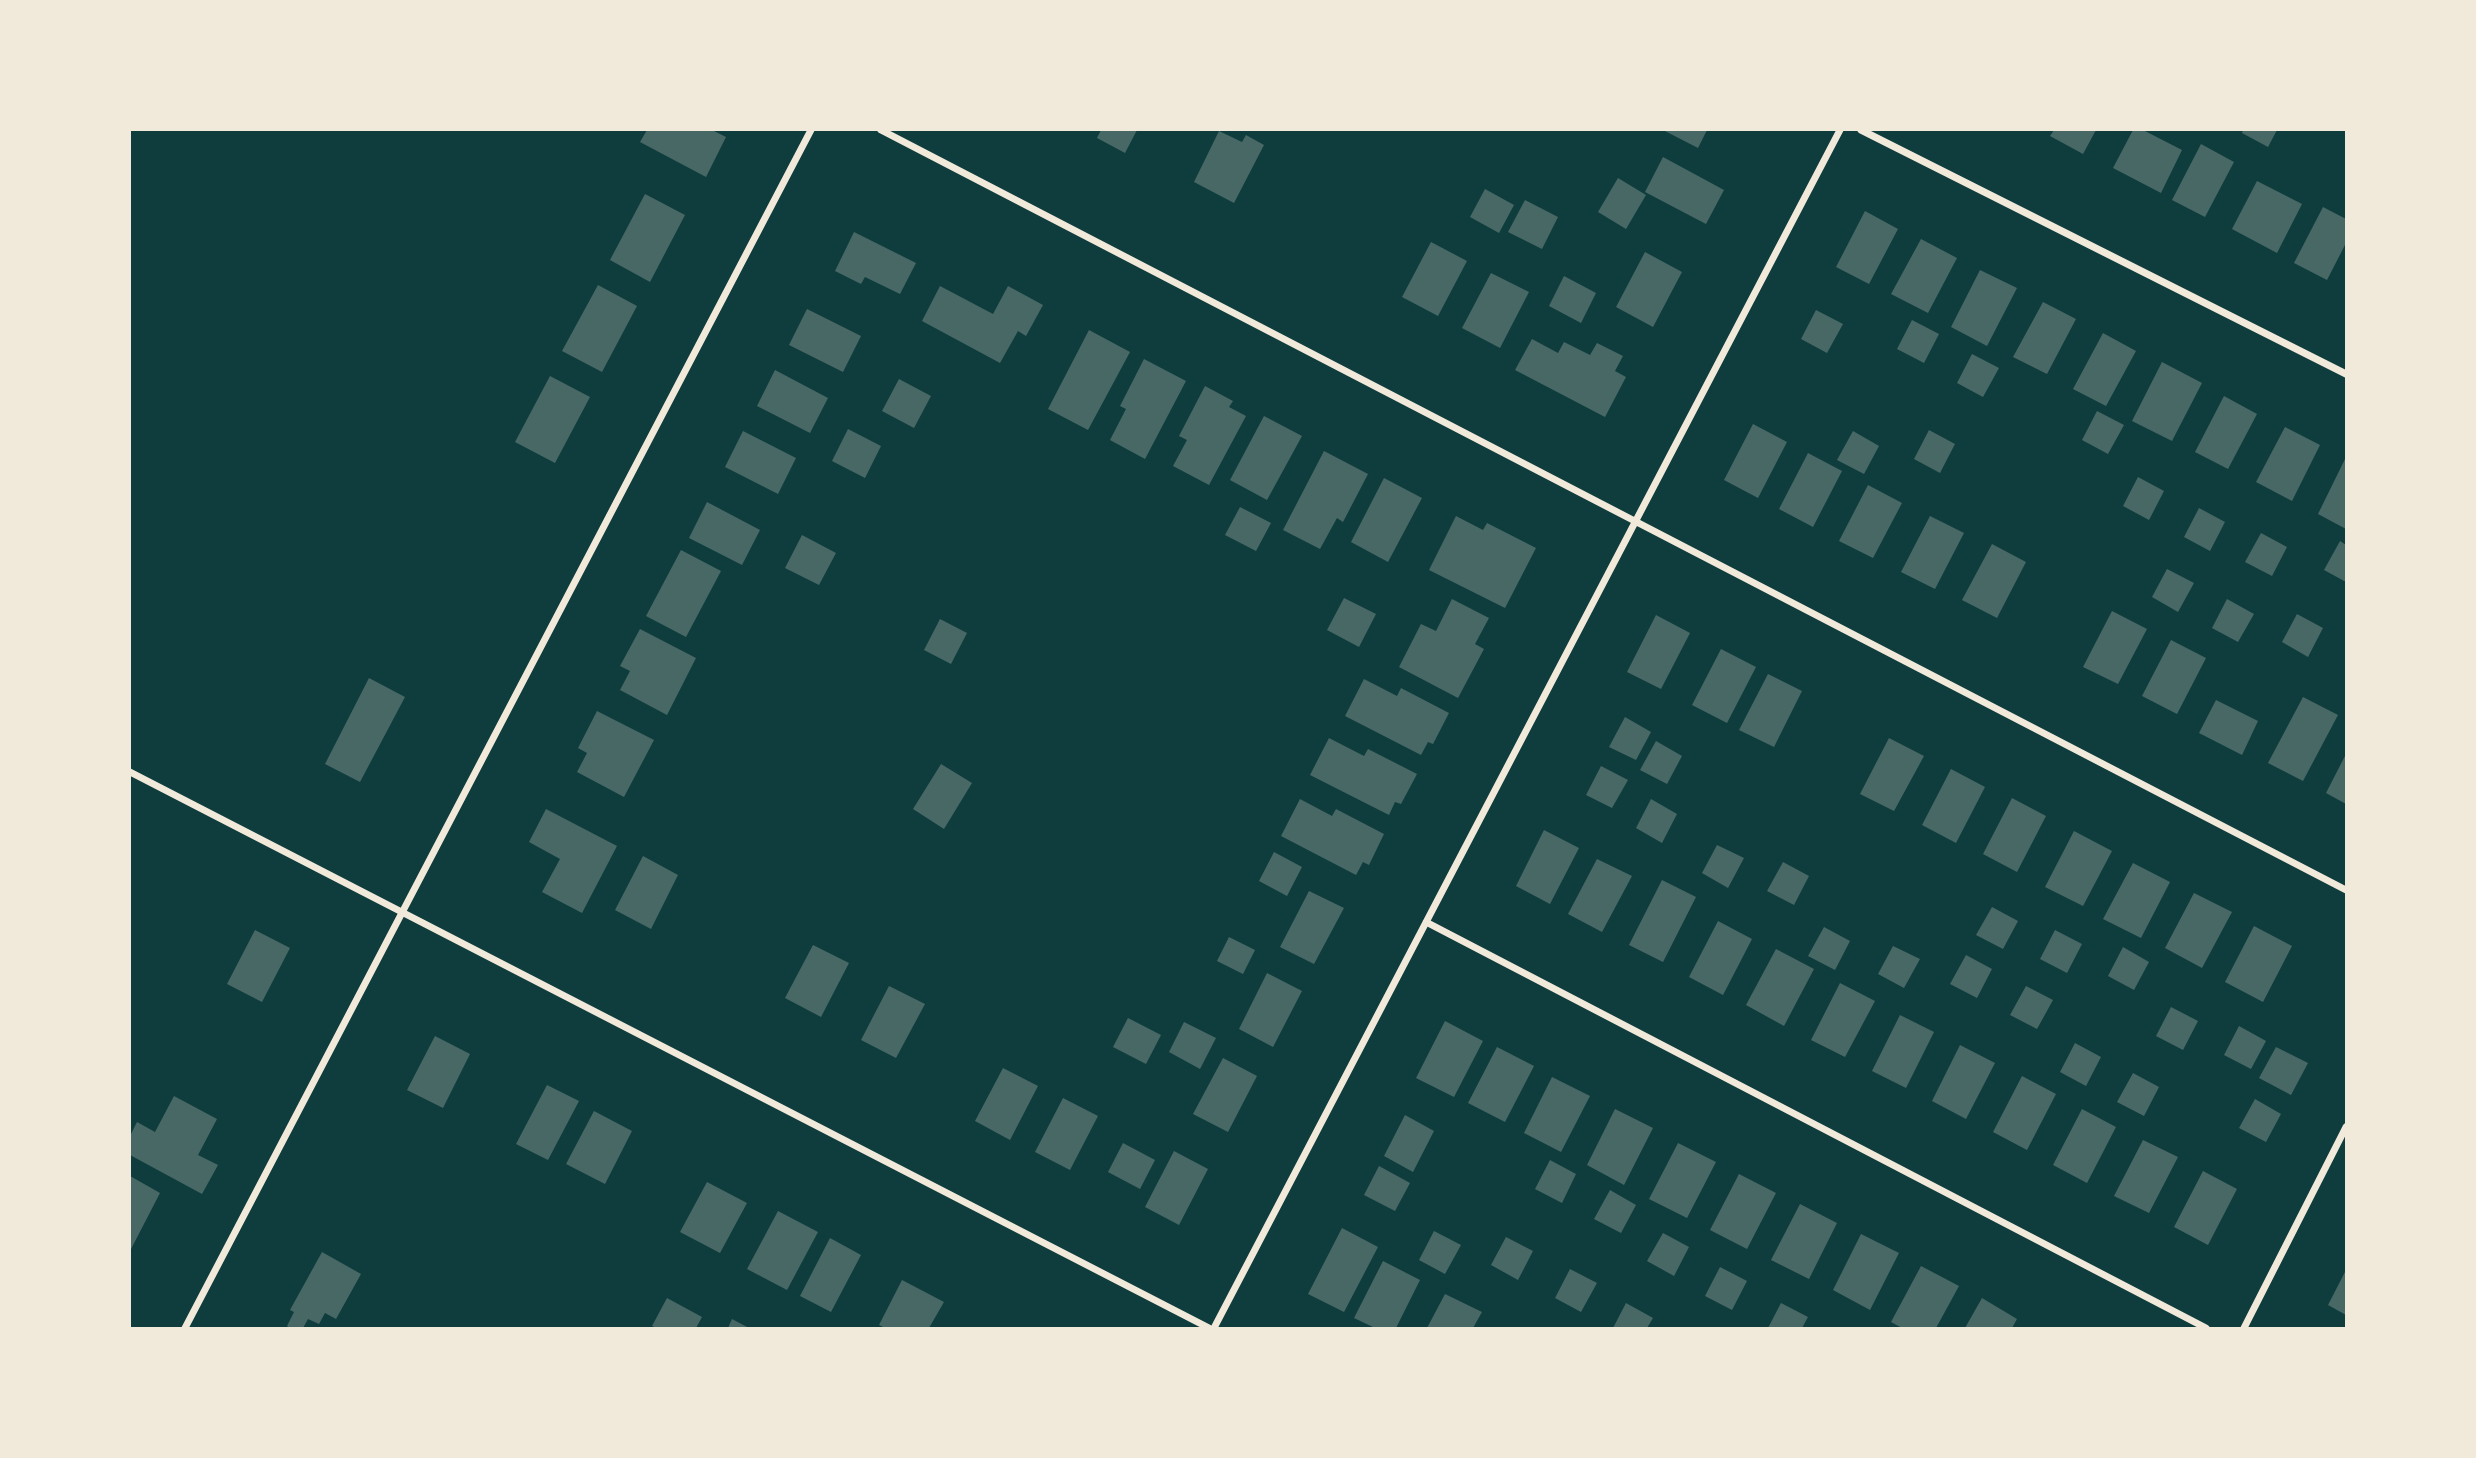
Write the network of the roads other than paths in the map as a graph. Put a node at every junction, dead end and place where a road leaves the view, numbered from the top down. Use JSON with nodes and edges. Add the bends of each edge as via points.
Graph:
{"nodes":[{"id":1,"x":811,"y":130,"type":"edge"},
{"id":2,"x":881,"y":130,"type":"edge"},
{"id":3,"x":1840,"y":130,"type":"edge"},
{"id":4,"x":1861,"y":130,"type":"edge"},
{"id":5,"x":2347,"y":374,"type":"edge"},
{"id":6,"x":1636,"y":521,"type":"junction"},
{"id":7,"x":130,"y":772,"type":"edge"},
{"id":8,"x":2347,"y":890,"type":"edge"},
{"id":9,"x":401,"y":912,"type":"junction"},
{"id":10,"x":1426,"y":922,"type":"junction"},
{"id":11,"x":2347,"y":1127,"type":"edge"},
{"id":12,"x":185,"y":1328,"type":"edge"},
{"id":13,"x":1211,"y":1328,"type":"edge"},
{"id":14,"x":2206,"y":1328,"type":"edge"},
{"id":15,"x":2244,"y":1328,"type":"edge"}],
"edges":[{"from":1,"to":9,"type":"street"},
{"from":2,"to":6,"type":"street"},
{"from":3,"to":6,"type":"street"},
{"from":4,"to":5,"type":"street"},
{"from":6,"to":8,"type":"street"},
{"from":6,"to":10,"type":"street"},
{"from":7,"to":9,"type":"street"},
{"from":9,"to":12,"type":"street"},
{"from":9,"to":13,"type":"street"},
{"from":10,"to":13,"type":"street"},
{"from":10,"to":14,"type":"street"},
{"from":11,"to":15,"type":"street"}]}
